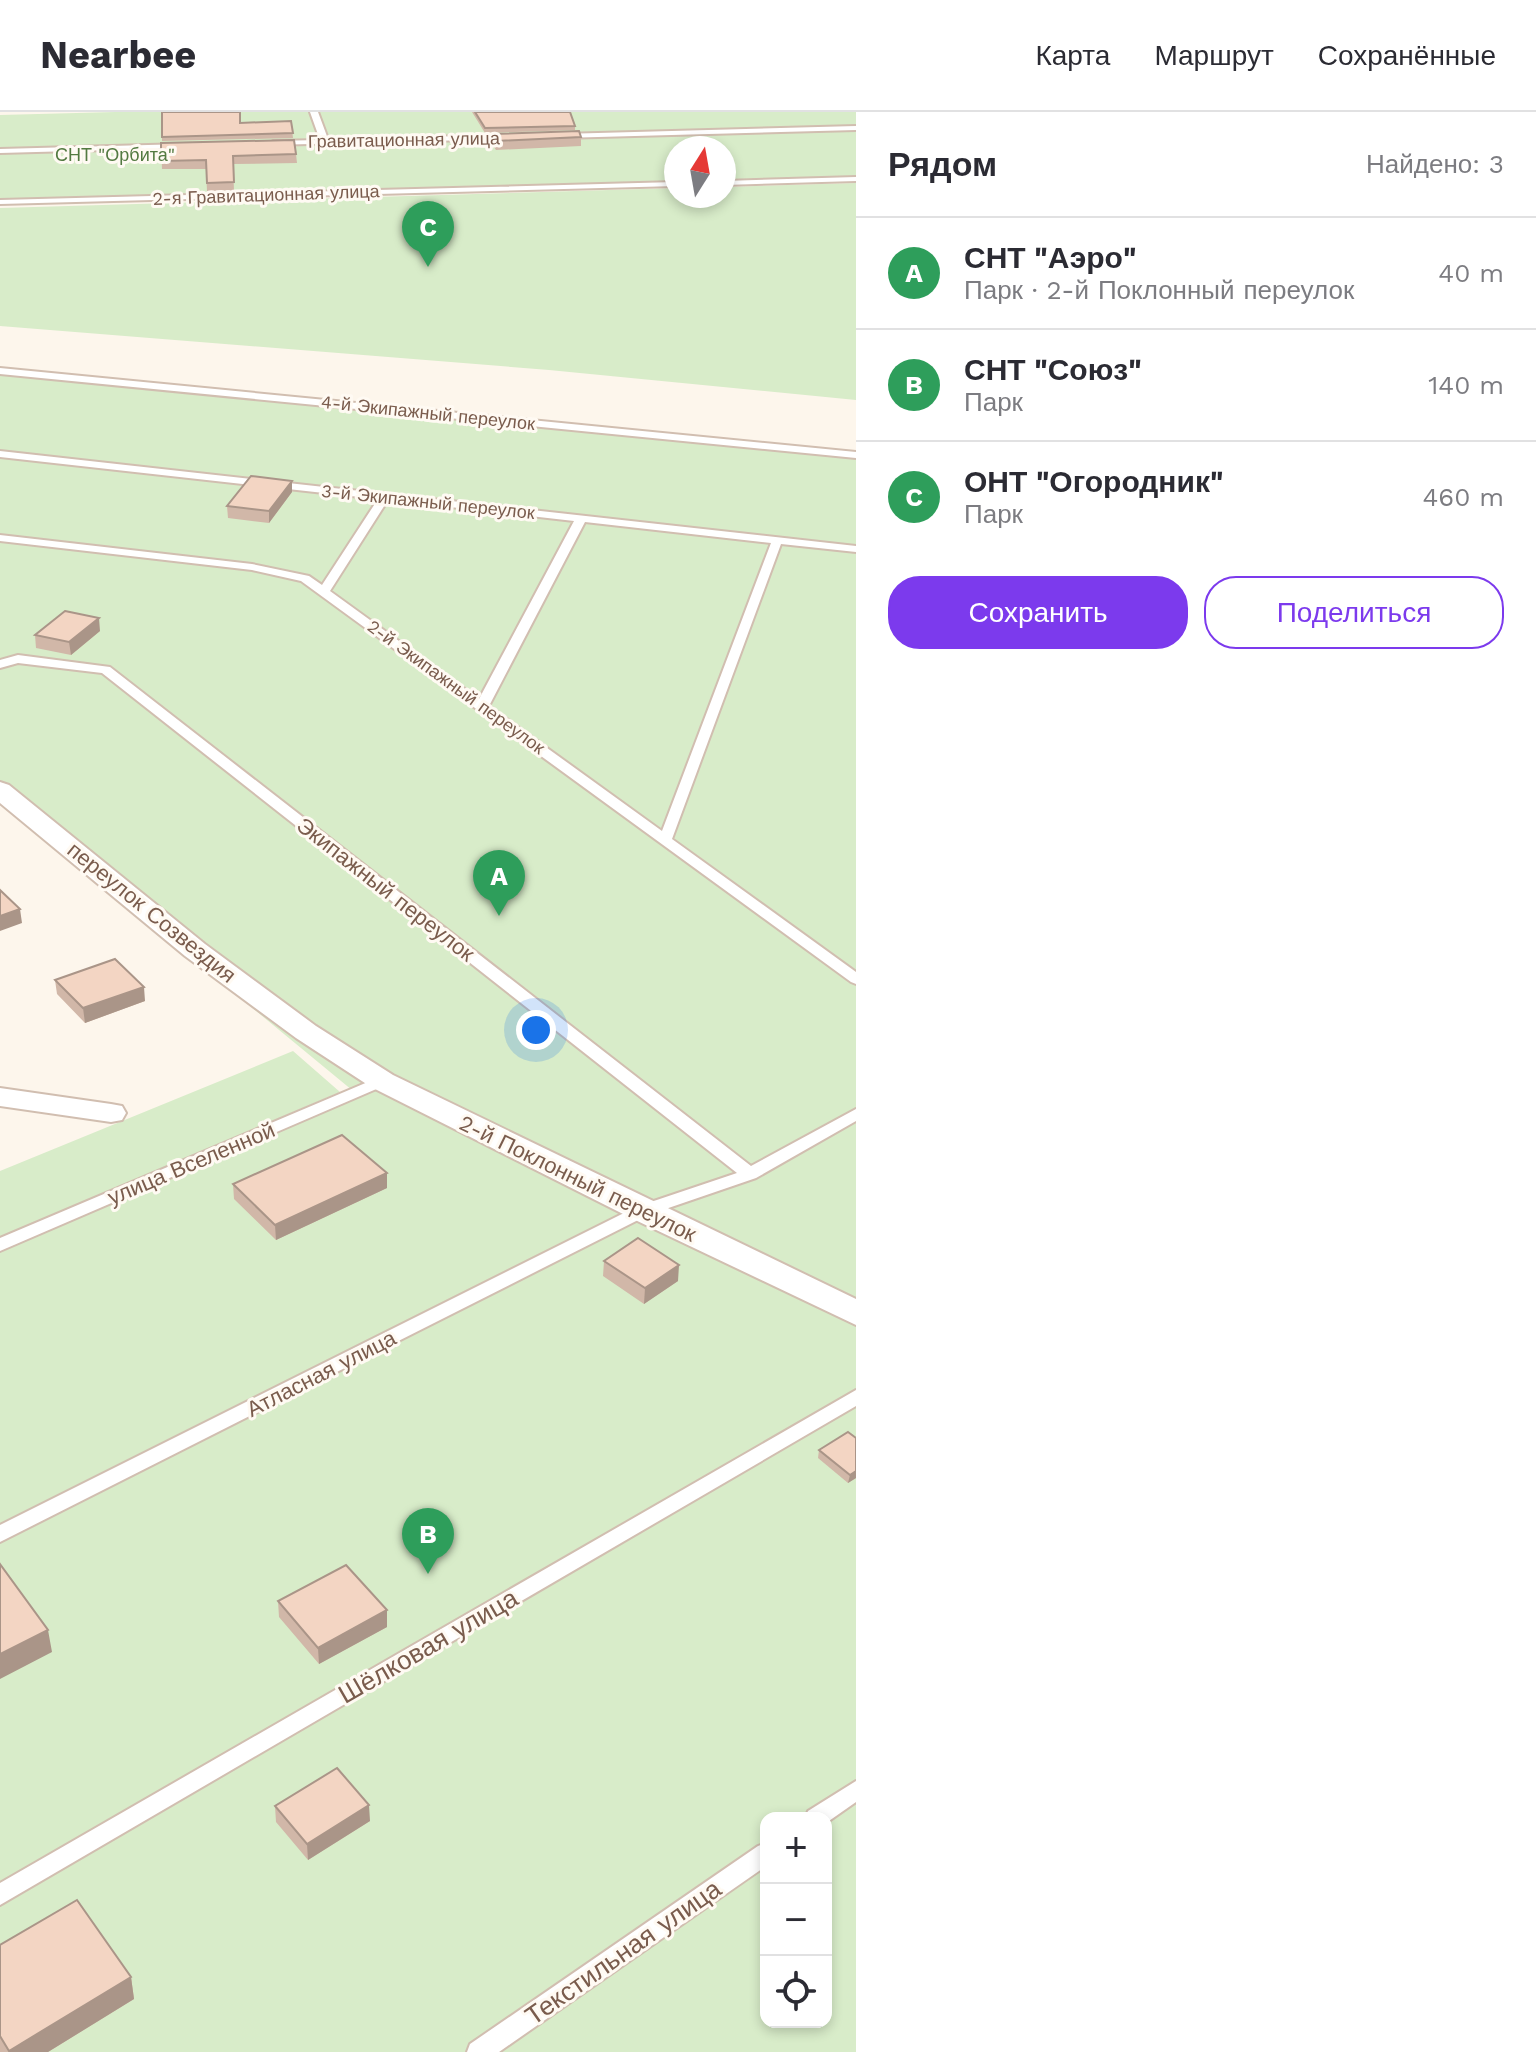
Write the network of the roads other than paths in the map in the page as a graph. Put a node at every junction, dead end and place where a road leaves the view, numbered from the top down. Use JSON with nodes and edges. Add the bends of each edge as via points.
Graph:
{"nodes":[{"id":1,"x":314,"y":112,"type":"edge"},
{"id":2,"x":856,"y":128,"type":"edge"},
{"id":3,"x":543,"y":136,"type":"edge"},
{"id":4,"x":528,"y":137,"type":"edge"},
{"id":5,"x":325,"y":142,"type":"junction"},
{"id":6,"x":264,"y":144,"type":"edge"},
{"id":7,"x":189,"y":146,"type":"edge"},
{"id":8,"x":0,"y":151,"type":"edge"},
{"id":9,"x":856,"y":179,"type":"edge"},
{"id":10,"x":736,"y":183,"type":"edge"},
{"id":11,"x":664,"y":184,"type":"edge"},
{"id":12,"x":0,"y":202,"type":"edge"},
{"id":13,"x":0,"y":371,"type":"edge"},
{"id":14,"x":0,"y":454,"type":"edge"},
{"id":15,"x":856,"y":455,"type":"edge"},
{"id":16,"x":385,"y":497,"type":"junction"},
{"id":17,"x":581,"y":519,"type":"junction"},
{"id":18,"x":0,"y":538,"type":"edge"},
{"id":19,"x":777,"y":541,"type":"junction"},
{"id":20,"x":856,"y":549,"type":"edge"},
{"id":21,"x":324,"y":591,"type":"junction"},
{"id":22,"x":0,"y":664,"type":"edge"},
{"id":23,"x":482,"y":706,"type":"junction"},
{"id":24,"x":0,"y":790,"type":"edge"},
{"id":25,"x":665,"y":840,"type":"junction"},
{"id":26,"x":856,"y":979,"type":"edge"},
{"id":27,"x":306,"y":1032,"type":"joint"},
{"id":28,"x":382,"y":1081,"type":"junction"},
{"id":29,"x":0,"y":1097,"type":"edge"},
{"id":30,"x":111,"y":1113,"type":"dead end"},
{"id":31,"x":856,"y":1114,"type":"edge"},
{"id":32,"x":750,"y":1174,"type":"junction"},
{"id":33,"x":642,"y":1211,"type":"junction"},
{"id":34,"x":0,"y":1245,"type":"edge"},
{"id":35,"x":856,"y":1313,"type":"edge"},
{"id":36,"x":856,"y":1397,"type":"edge"},
{"id":37,"x":0,"y":1534,"type":"edge"},
{"id":38,"x":856,"y":1790,"type":"edge"},
{"id":39,"x":825,"y":1812,"type":"edge"},
{"id":40,"x":760,"y":1857,"type":"edge"},
{"id":41,"x":0,"y":1895,"type":"edge"},
{"id":42,"x":479,"y":2052,"type":"edge"}],
"edges":[{"from":1,"to":5,"type":"lane"},
{"from":2,"to":3,"type":"lane"},
{"from":4,"to":5,"type":"lane","name":"Гравитационная улица"},
{"from":5,"to":6,"type":"lane","name":"Гравитационная улица"},
{"from":7,"to":8,"type":"lane"},
{"from":9,"to":10,"type":"lane"},
{"from":11,"to":12,"type":"lane","name":"2-я Гравитационная улица"},
{"from":13,"to":15,"type":"lane","name":"4-й Экипажный переулок"},
{"from":14,"to":16,"type":"lane","name":"3-й Экипажный переулок"},
{"from":16,"to":17,"type":"lane","name":"3-й Экипажный переулок"},
{"from":16,"to":21,"type":"lane"},
{"from":17,"to":19,"type":"lane","name":"3-й Экипажный переулок"},
{"from":17,"to":23,"type":"lane"},
{"from":18,"to":21,"type":"lane","name":"2-й Экипажный переулок","via":[[263,569],[305,578]]},
{"from":19,"to":20,"type":"lane","name":"3-й Экипажный переулок"},
{"from":19,"to":25,"type":"lane"},
{"from":21,"to":23,"type":"lane","name":"2-й Экипажный переулок"},
{"from":22,"to":32,"type":"lane","name":"Экипажный переулок","via":[[18,659],[106,670]]},
{"from":23,"to":25,"type":"lane","name":"2-й Экипажный переулок"},
{"from":24,"to":27,"type":"street","name":"переулок Созвездия","via":[[195,950]]},
{"from":25,"to":26,"type":"lane","name":"2-й Экипажный переулок"},
{"from":27,"to":28,"type":"street","name":"2-й Поклонный переулок"},
{"from":28,"to":33,"type":"street","name":"2-й Поклонный переулок"},
{"from":28,"to":34,"type":"lane","name":"улица Вселенной"},
{"from":29,"to":30,"type":"street"},
{"from":31,"to":32,"type":"lane","name":"Атласная улица"},
{"from":32,"to":33,"type":"lane","name":"Атласная улица"},
{"from":33,"to":35,"type":"street","name":"2-й Поклонный переулок"},
{"from":33,"to":37,"type":"lane","name":"Атласная улица"},
{"from":36,"to":41,"type":"lane","name":"Шёлковая улица"},
{"from":38,"to":39,"type":"lane"},
{"from":40,"to":42,"type":"lane","name":"Текстильная улица"}]}
